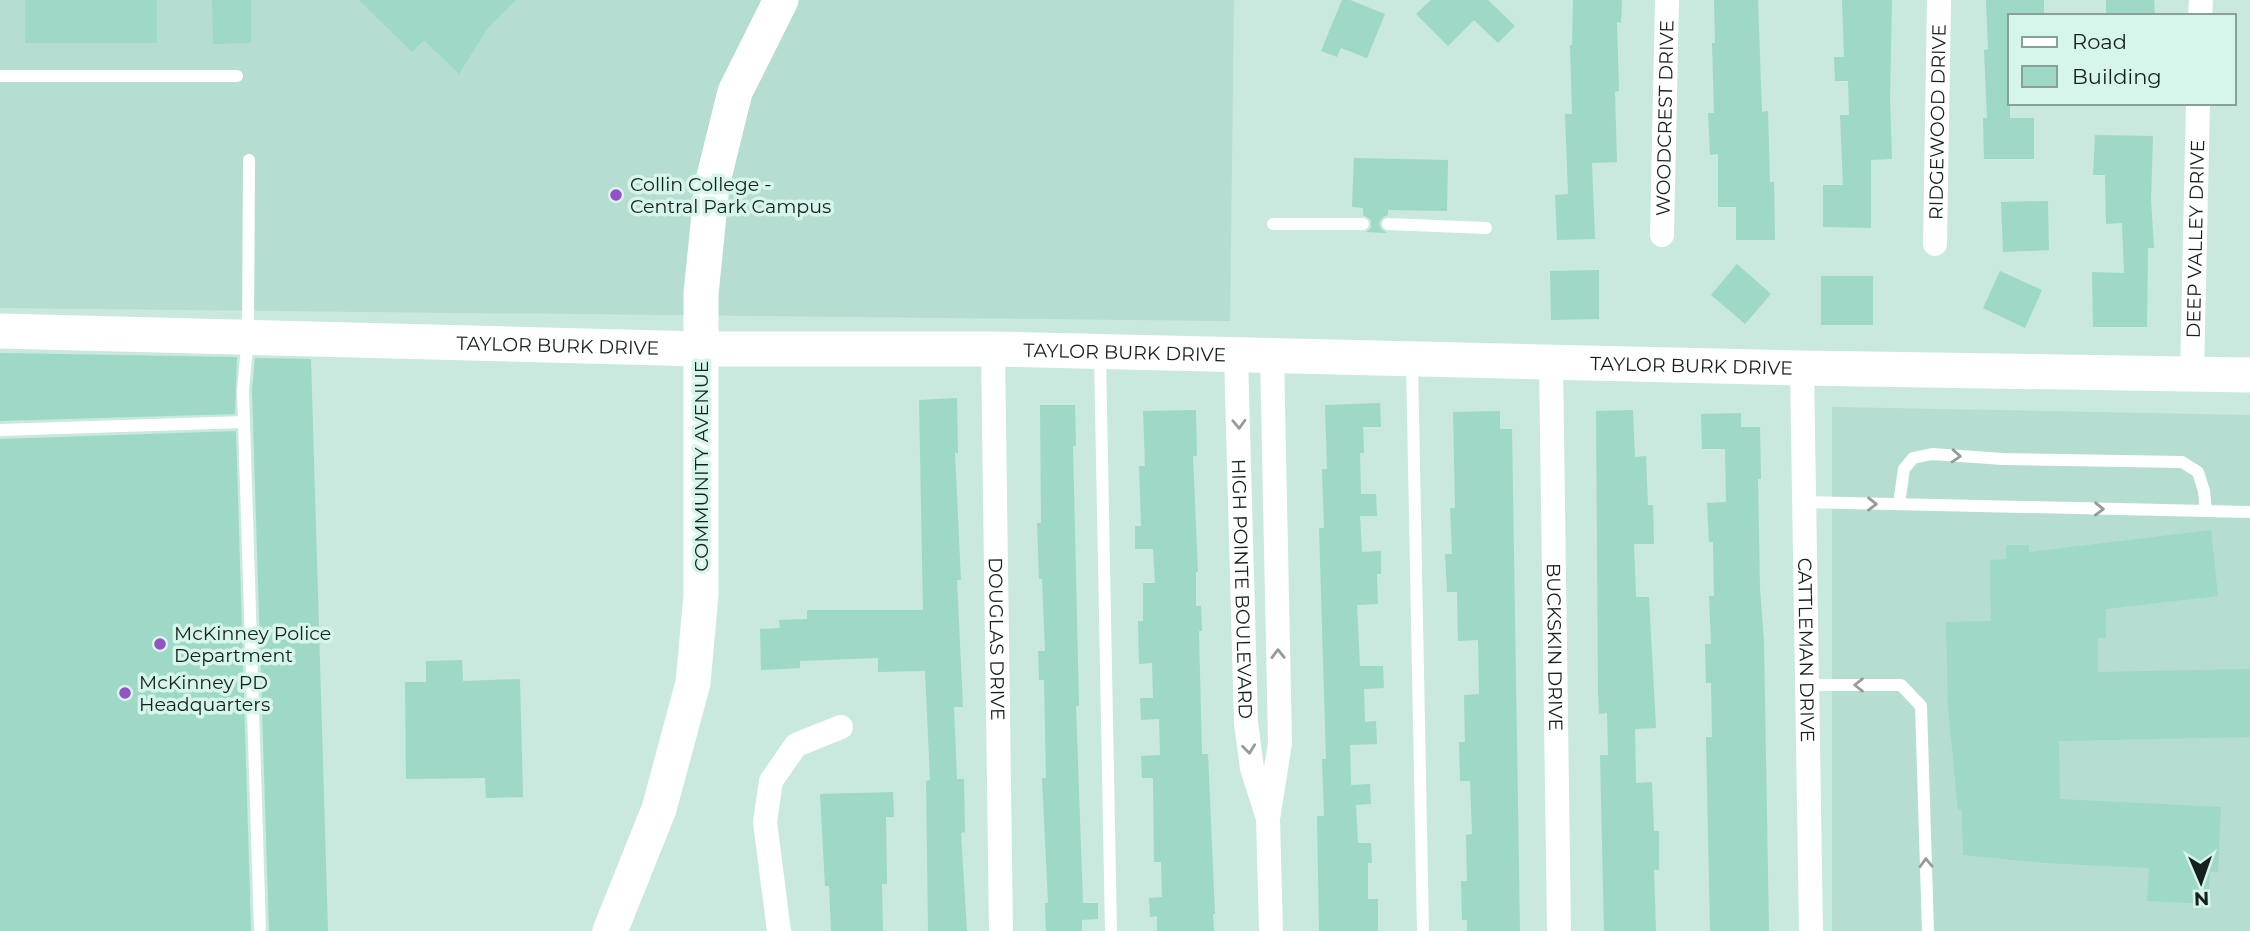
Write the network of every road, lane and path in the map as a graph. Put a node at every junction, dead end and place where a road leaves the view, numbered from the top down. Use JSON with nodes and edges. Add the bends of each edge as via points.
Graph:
{"nodes":[{"id":1,"x":780,"y":0,"type":"edge"},
{"id":2,"x":1667,"y":0,"type":"edge"},
{"id":3,"x":1939,"y":0,"type":"edge"},
{"id":4,"x":0,"y":76,"type":"edge"},
{"id":5,"x":237,"y":76,"type":"dead end"},
{"id":6,"x":2198,"y":105,"type":"edge"},
{"id":7,"x":249,"y":160,"type":"dead end"},
{"id":8,"x":1273,"y":224,"type":"dead end"},
{"id":9,"x":1363,"y":224,"type":"dead end"},
{"id":10,"x":1388,"y":224,"type":"dead end"},
{"id":11,"x":1486,"y":228,"type":"dead end"},
{"id":12,"x":1662,"y":236,"type":"dead end"},
{"id":13,"x":1935,"y":244,"type":"dead end"},
{"id":14,"x":0,"y":331,"type":"edge"},
{"id":15,"x":248,"y":337,"type":"junction"},
{"id":16,"x":701,"y":349,"type":"junction"},
{"id":17,"x":993,"y":349,"type":"junction"},
{"id":18,"x":1100,"y":352,"type":"junction"},
{"id":19,"x":1272,"y":355,"type":"junction"},
{"id":20,"x":1236,"y":356,"type":"junction"},
{"id":21,"x":1412,"y":359,"type":"junction"},
{"id":22,"x":1551,"y":363,"type":"junction"},
{"id":23,"x":1802,"y":368,"type":"junction"},
{"id":24,"x":2192,"y":375,"type":"junction"},
{"id":25,"x":2250,"y":375,"type":"edge"},
{"id":26,"x":244,"y":422,"type":"junction"},
{"id":27,"x":0,"y":430,"type":"edge"},
{"id":28,"x":1804,"y":502,"type":"junction"},
{"id":29,"x":1899,"y":504,"type":"junction"},
{"id":30,"x":2206,"y":511,"type":"junction"},
{"id":31,"x":2250,"y":512,"type":"edge"},
{"id":32,"x":1807,"y":685,"type":"junction"},
{"id":33,"x":841,"y":726,"type":"dead end"},
{"id":34,"x":1268,"y":820,"type":"junction"},
{"id":35,"x":260,"y":931,"type":"edge"},
{"id":36,"x":611,"y":931,"type":"edge"},
{"id":37,"x":779,"y":931,"type":"edge"},
{"id":38,"x":1002,"y":931,"type":"edge"},
{"id":39,"x":1111,"y":931,"type":"edge"},
{"id":40,"x":1271,"y":931,"type":"edge"},
{"id":41,"x":1423,"y":931,"type":"edge"},
{"id":42,"x":1559,"y":931,"type":"edge"},
{"id":43,"x":1811,"y":931,"type":"edge"},
{"id":44,"x":1928,"y":931,"type":"edge"}],
"edges":[{"from":1,"to":16,"type":"street","name":"COMMUNITY AVENUE","via":[[735,92],[712,184],[701,294]]},
{"from":2,"to":12,"type":"street","name":"WOODCREST DRIVE"},
{"from":3,"to":13,"type":"street","name":"RIDGEWOOD DRIVE"},
{"from":4,"to":5,"type":"lane"},
{"from":6,"to":24,"type":"street","name":"DEEP VALLEY DRIVE"},
{"from":7,"to":15,"type":"lane"},
{"from":8,"to":9,"type":"lane"},
{"from":10,"to":11,"type":"lane"},
{"from":14,"to":15,"type":"street","name":"TAYLOR BURK DRIVE"},
{"from":15,"to":16,"type":"street","name":"TAYLOR BURK DRIVE"},
{"from":15,"to":26,"type":"lane"},
{"from":16,"to":17,"type":"street","name":"TAYLOR BURK DRIVE"},
{"from":16,"to":36,"type":"street","name":"COMMUNITY AVENUE","via":[[701,595],[692,683],[659,809]]},
{"from":17,"to":18,"type":"street","name":"TAYLOR BURK DRIVE"},
{"from":17,"to":38,"type":"street","name":"DOUGLAS DRIVE"},
{"from":18,"to":20,"type":"street","name":"TAYLOR BURK DRIVE"},
{"from":18,"to":39,"type":"lane"},
{"from":19,"to":20,"type":"street","name":"TAYLOR BURK DRIVE"},
{"from":19,"to":21,"type":"street","name":"TAYLOR BURK DRIVE"},
{"from":34,"to":19,"type":"street","name":"HIGH POINTE BOULEVARD","one_way":true,"via":[[1280,743]]},
{"from":20,"to":34,"type":"street","name":"HIGH POINTE BOULEVARD","one_way":true,"via":[[1246,723],[1252,768]]},
{"from":21,"to":22,"type":"street","name":"TAYLOR BURK DRIVE"},
{"from":21,"to":41,"type":"lane"},
{"from":22,"to":23,"type":"street","name":"TAYLOR BURK DRIVE"},
{"from":22,"to":42,"type":"street","name":"BUCKSKIN DRIVE"},
{"from":23,"to":24,"type":"street","name":"TAYLOR BURK DRIVE"},
{"from":23,"to":28,"type":"street","name":"CATTLEMAN DRIVE"},
{"from":24,"to":25,"type":"street","name":"TAYLOR BURK DRIVE"},
{"from":26,"to":27,"type":"lane"},
{"from":26,"to":35,"type":"lane"},
{"from":28,"to":29,"type":"lane","one_way":true},
{"from":28,"to":32,"type":"street","name":"CATTLEMAN DRIVE"},
{"from":29,"to":30,"type":"lane","one_way":true},
{"from":29,"to":30,"type":"lane","one_way":true,"via":[[1904,469],[1913,458],[1931,454],[2182,462],[2198,472]]},
{"from":30,"to":31,"type":"lane"},
{"from":32,"to":43,"type":"street","name":"CATTLEMAN DRIVE"},
{"from":44,"to":32,"type":"lane","one_way":true,"via":[[1921,706],[1900,685]]},
{"from":33,"to":37,"type":"street","via":[[796,745],[771,780],[765,822]]},
{"from":34,"to":40,"type":"street","name":"HIGH POINTE BOULEVARD"}]}
